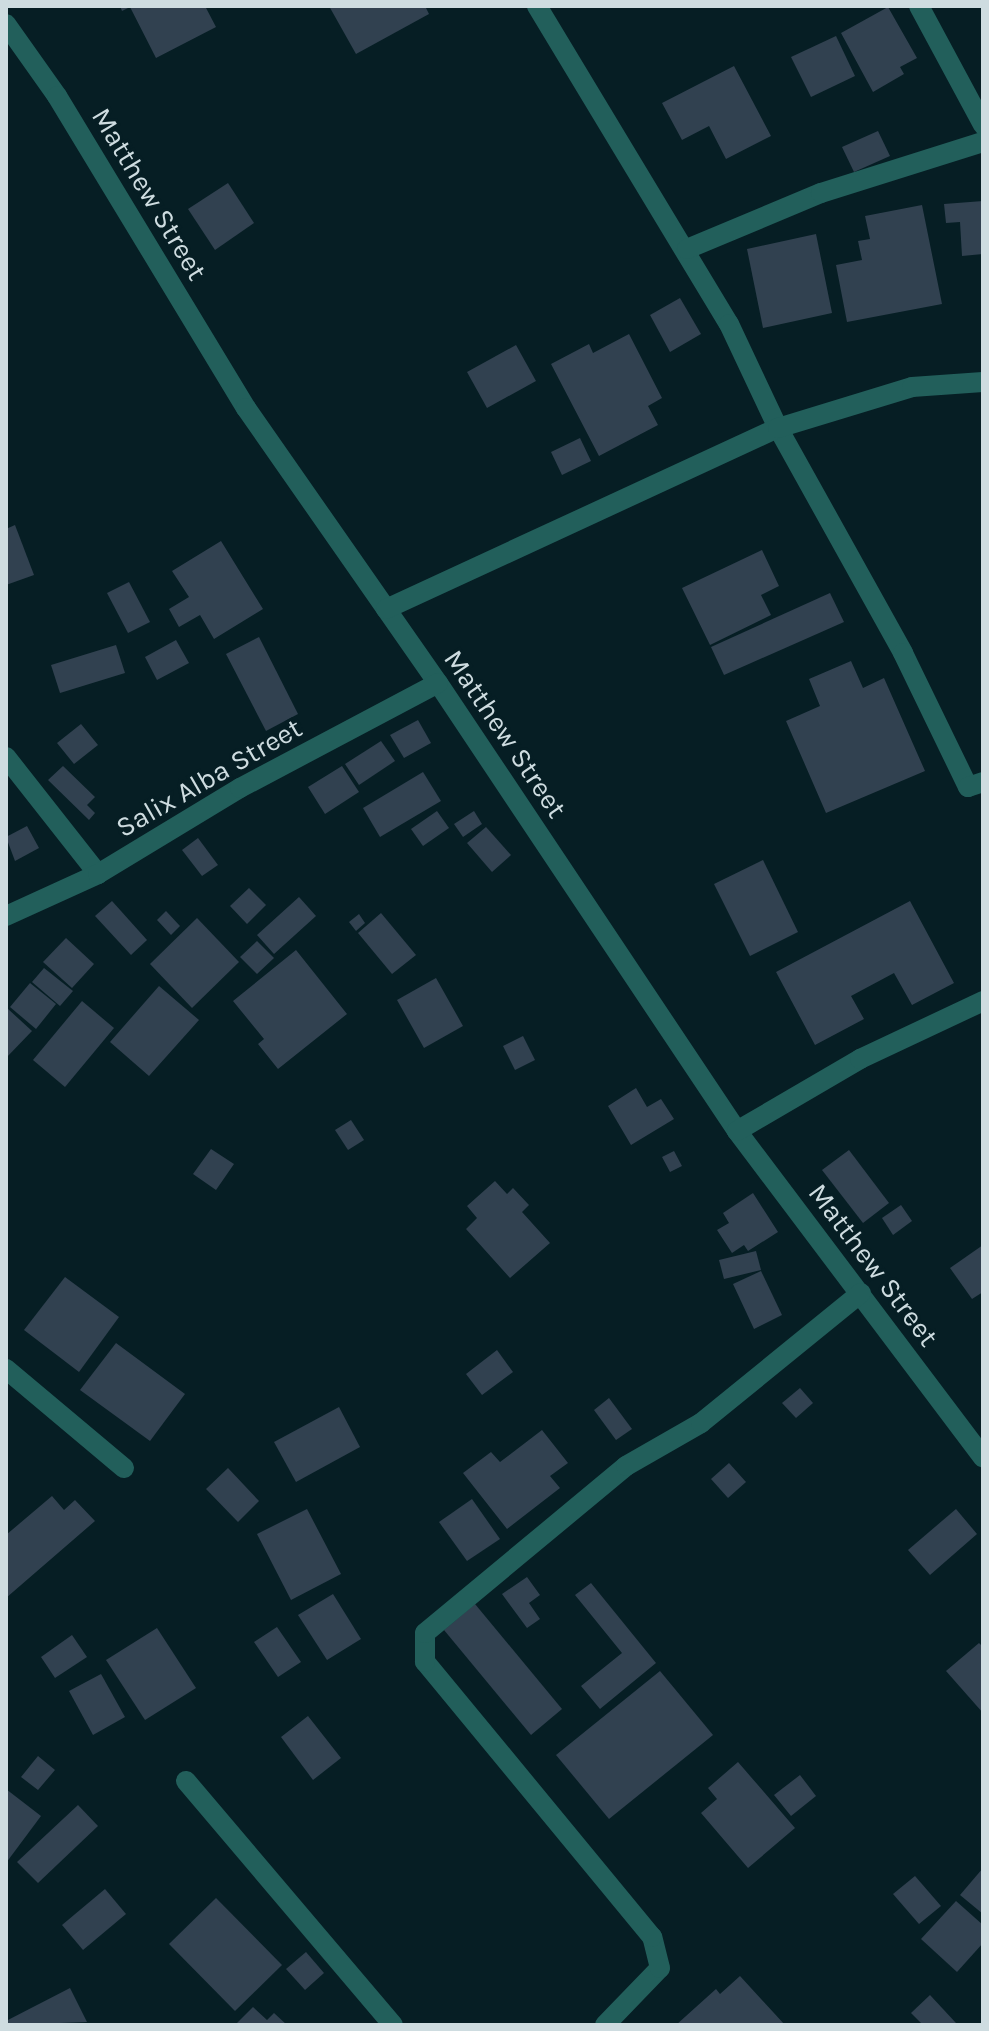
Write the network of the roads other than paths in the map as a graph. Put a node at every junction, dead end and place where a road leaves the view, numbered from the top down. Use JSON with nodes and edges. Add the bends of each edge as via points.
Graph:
{"nodes":[{"id":1,"x":537,"y":6,"type":"edge"},
{"id":2,"x":919,"y":6,"type":"edge"},
{"id":3,"x":6,"y":24,"type":"edge"},
{"id":4,"x":983,"y":125,"type":"edge"},
{"id":5,"x":983,"y":142,"type":"edge"},
{"id":6,"x":687,"y":249,"type":"junction"},
{"id":7,"x":983,"y":382,"type":"edge"},
{"id":8,"x":778,"y":428,"type":"junction"},
{"id":9,"x":386,"y":609,"type":"junction"},
{"id":10,"x":438,"y":683,"type":"junction"},
{"id":11,"x":6,"y":757,"type":"edge"},
{"id":12,"x":983,"y":782,"type":"edge"},
{"id":13,"x":98,"y":874,"type":"junction"},
{"id":14,"x":6,"y":916,"type":"edge"},
{"id":15,"x":983,"y":1001,"type":"edge"},
{"id":16,"x":737,"y":1131,"type":"junction"},
{"id":17,"x":861,"y":1293,"type":"junction"},
{"id":18,"x":6,"y":1369,"type":"edge"},
{"id":19,"x":983,"y":1458,"type":"edge"},
{"id":20,"x":124,"y":1468,"type":"dead end"},
{"id":21,"x":186,"y":1781,"type":"dead end"},
{"id":22,"x":393,"y":2025,"type":"edge"},
{"id":23,"x":605,"y":2025,"type":"edge"}],
"edges":[{"from":1,"to":6,"type":"street"},
{"from":2,"to":4,"type":"street"},
{"from":3,"to":9,"type":"street","name":"Matthew Street","via":[[57,96],[246,408]]},
{"from":5,"to":6,"type":"street","via":[[821,193]]},
{"from":6,"to":8,"type":"street"},
{"from":7,"to":8,"type":"street","via":[[912,387]]},
{"from":8,"to":9,"type":"street"},
{"from":8,"to":12,"type":"street","via":[[903,653],[968,787]]},
{"from":9,"to":10,"type":"street","name":"Matthew Street"},
{"from":10,"to":13,"type":"street","name":"Salix Alba Street","via":[[240,788]]},
{"from":10,"to":16,"type":"street","name":"Matthew Street"},
{"from":11,"to":13,"type":"street"},
{"from":13,"to":14,"type":"street","name":"Salix Alba Street"},
{"from":15,"to":16,"type":"street","via":[[860,1059]]},
{"from":16,"to":17,"type":"street","name":"Matthew Street"},
{"from":17,"to":19,"type":"street","name":"Matthew Street"},
{"from":17,"to":23,"type":"street","via":[[701,1423],[626,1466],[425,1633],[425,1662],[652,1937],[660,1968]]},
{"from":18,"to":20,"type":"street"},
{"from":21,"to":22,"type":"street"}]}
